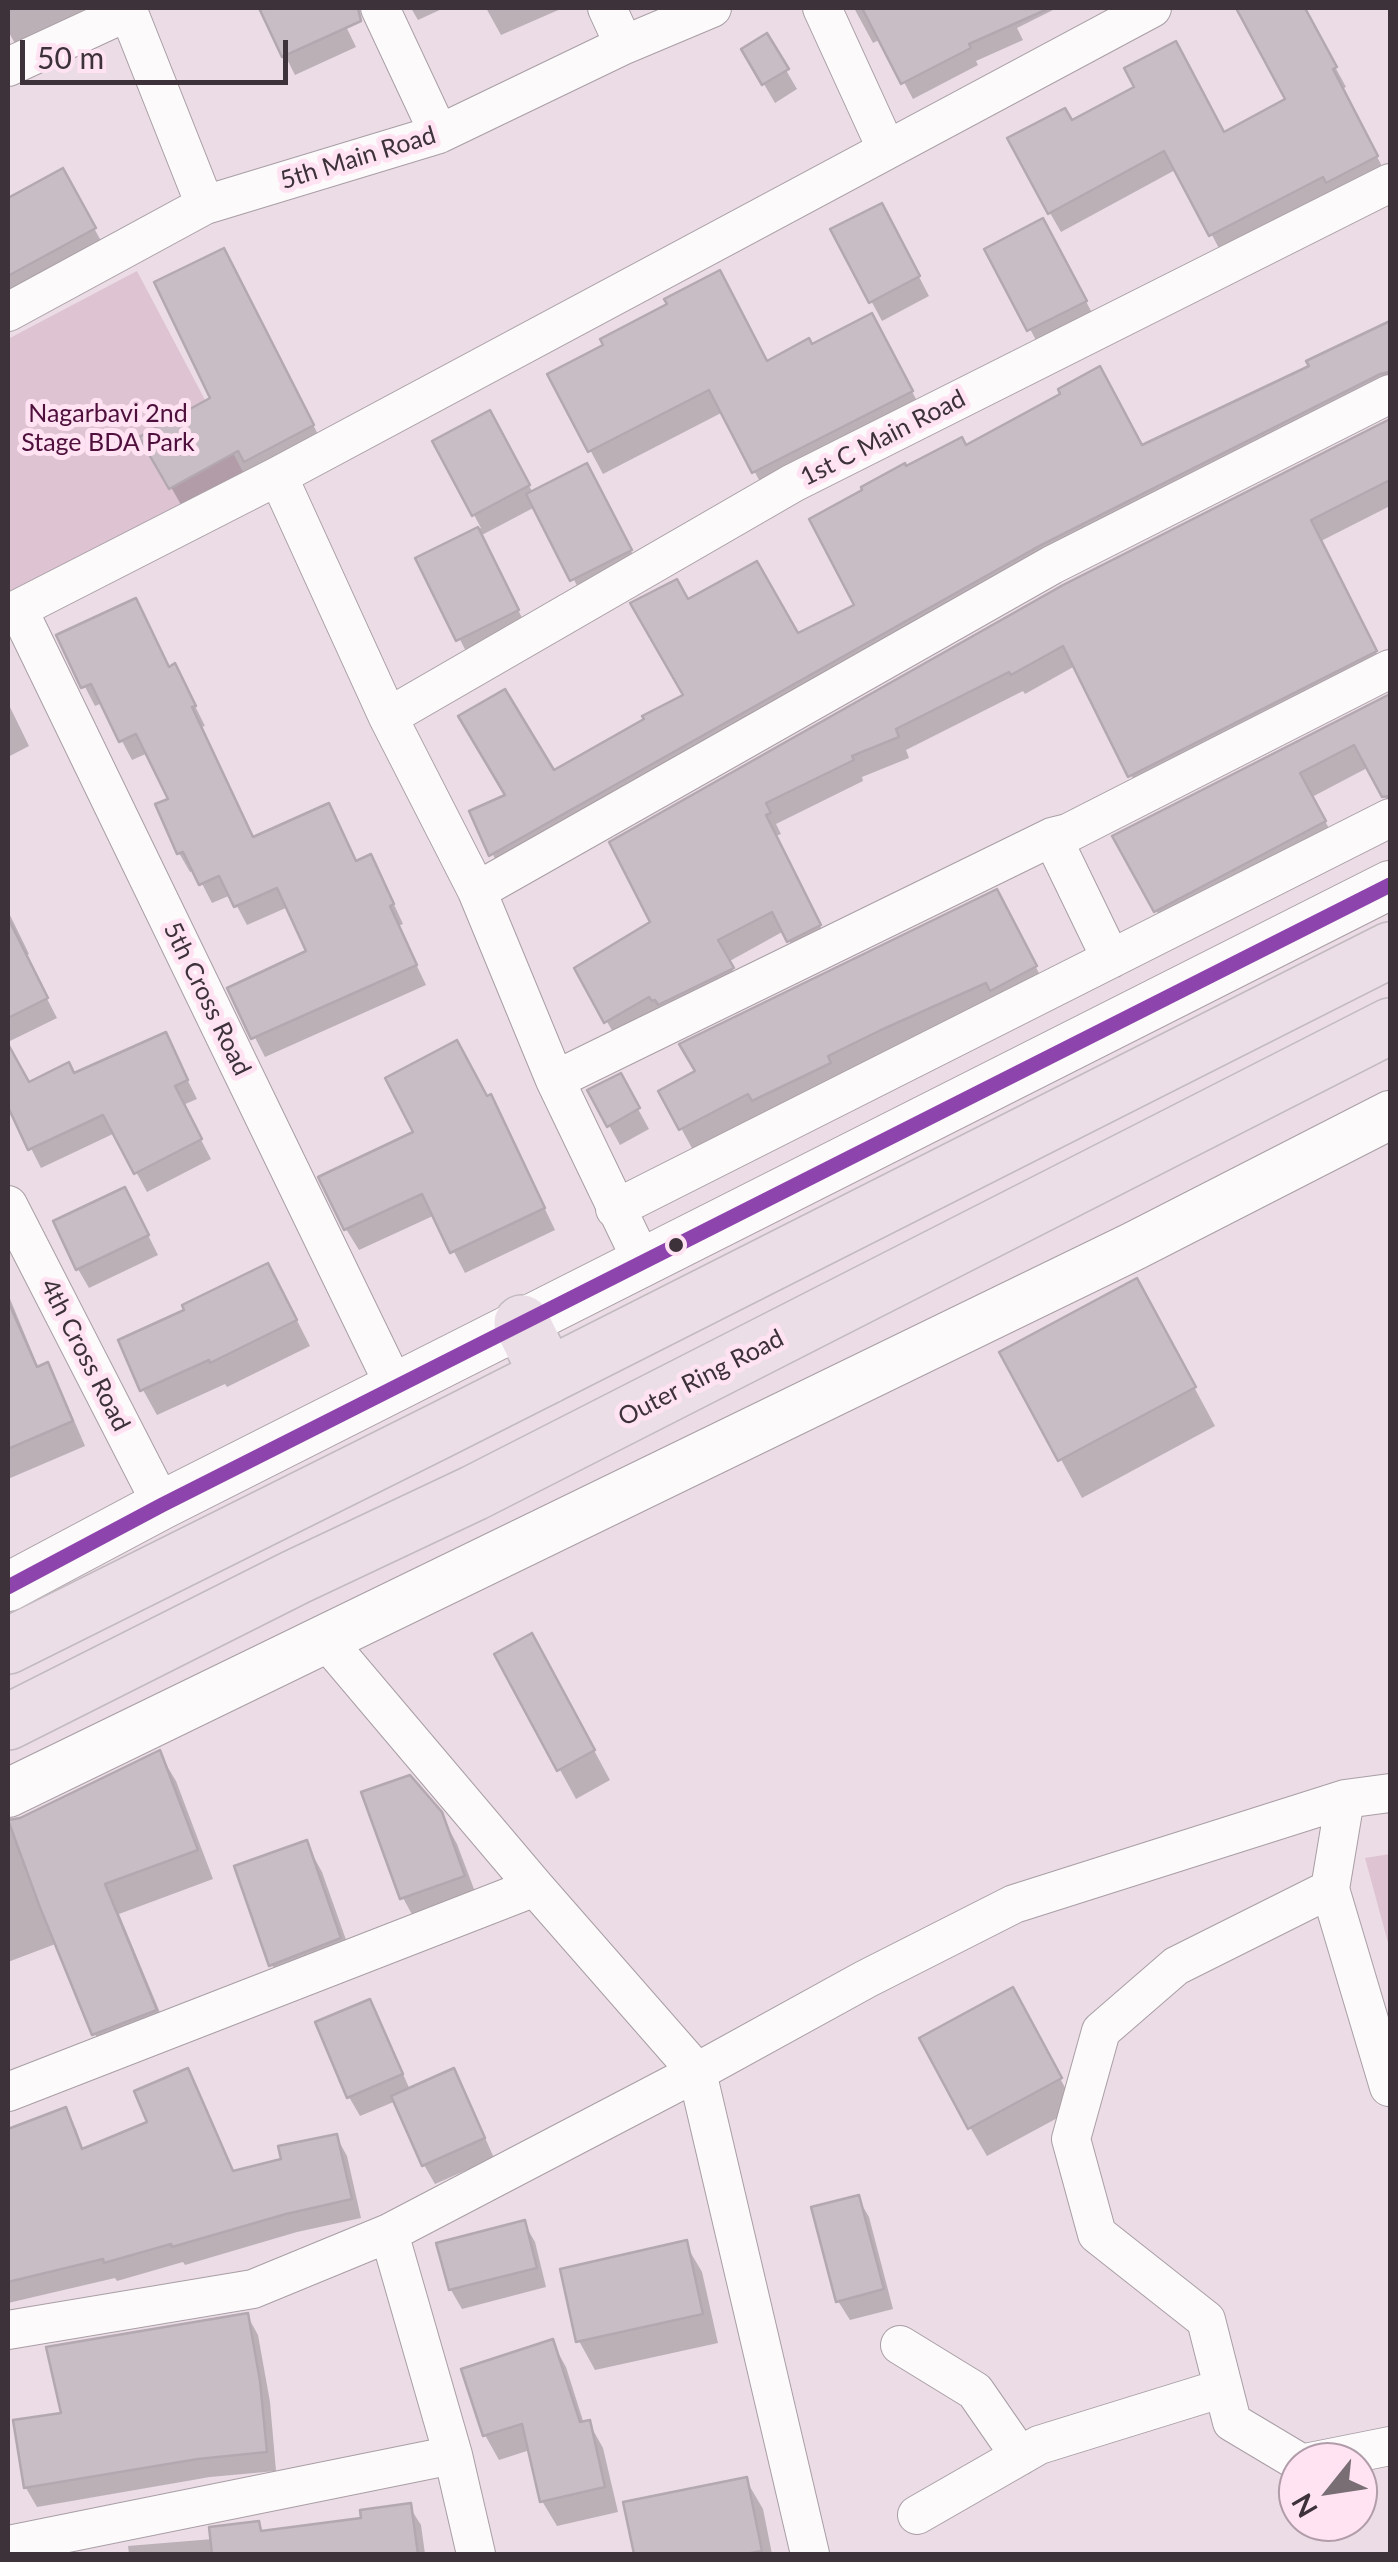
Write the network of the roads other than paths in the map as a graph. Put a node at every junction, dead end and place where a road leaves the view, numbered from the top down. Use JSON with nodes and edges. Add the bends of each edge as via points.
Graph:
{"nodes":[{"id":1,"x":380,"y":8,"type":"edge"},
{"id":2,"x":607,"y":8,"type":"edge"},
{"id":3,"x":712,"y":8,"type":"edge"},
{"id":4,"x":822,"y":8,"type":"edge"},
{"id":5,"x":1152,"y":8,"type":"edge"},
{"id":6,"x":128,"y":9,"type":"edge"},
{"id":7,"x":624,"y":45,"type":"junction"},
{"id":8,"x":8,"y":67,"type":"edge"},
{"id":9,"x":440,"y":134,"type":"junction"},
{"id":10,"x":887,"y":150,"type":"junction"},
{"id":11,"x":1390,"y":183,"type":"edge"},
{"id":12,"x":206,"y":205,"type":"junction"},
{"id":13,"x":8,"y":312,"type":"edge"},
{"id":14,"x":1390,"y":394,"type":"edge"},
{"id":15,"x":278,"y":476,"type":"junction"},
{"id":16,"x":13,"y":612,"type":"edge"},
{"id":17,"x":1390,"y":669,"type":"edge"},
{"id":18,"x":388,"y":717,"type":"junction"},
{"id":19,"x":1390,"y":818,"type":"edge"},
{"id":20,"x":1052,"y":837,"type":"junction"},
{"id":21,"x":1390,"y":884,"type":"edge"},
{"id":22,"x":476,"y":891,"type":"junction"},
{"id":23,"x":1390,"y":950,"type":"edge"},
{"id":24,"x":1111,"y":959,"type":"junction"},
{"id":25,"x":1390,"y":1026,"type":"edge"},
{"id":26,"x":556,"y":1080,"type":"junction"},
{"id":27,"x":1390,"y":1115,"type":"edge"},
{"id":28,"x":8,"y":1205,"type":"edge"},
{"id":29,"x":615,"y":1209,"type":"junction"},
{"id":30,"x":642,"y":1261,"type":"junction"},
{"id":31,"x":522,"y":1323,"type":"junction"},
{"id":32,"x":548,"y":1376,"type":"junction"},
{"id":33,"x":396,"y":1389,"type":"junction"},
{"id":34,"x":162,"y":1505,"type":"junction"},
{"id":35,"x":8,"y":1587,"type":"edge"},
{"id":36,"x":325,"y":1639,"type":"junction"},
{"id":37,"x":8,"y":1646,"type":"edge"},
{"id":38,"x":8,"y":1722,"type":"edge"},
{"id":39,"x":8,"y":1792,"type":"edge"},
{"id":40,"x":1390,"y":1793,"type":"edge"},
{"id":41,"x":1345,"y":1799,"type":"junction"},
{"id":42,"x":535,"y":1887,"type":"junction"},
{"id":43,"x":1330,"y":1890,"type":"junction"},
{"id":44,"x":697,"y":2072,"type":"junction"},
{"id":45,"x":1389,"y":2087,"type":"edge"},
{"id":46,"x":8,"y":2092,"type":"edge"},
{"id":47,"x":389,"y":2233,"type":"junction"},
{"id":48,"x":8,"y":2330,"type":"edge"},
{"id":49,"x":900,"y":2345,"type":"dead end"},
{"id":50,"x":1223,"y":2388,"type":"junction"},
{"id":51,"x":1278,"y":2449,"type":"edge"},
{"id":52,"x":453,"y":2456,"type":"junction"},
{"id":53,"x":1020,"y":2456,"type":"junction"},
{"id":54,"x":917,"y":2515,"type":"dead end"},
{"id":55,"x":8,"y":2544,"type":"edge"},
{"id":56,"x":476,"y":2554,"type":"edge"},
{"id":57,"x":810,"y":2554,"type":"edge"}],
"edges":[{"from":1,"to":9,"type":"street"},
{"from":2,"to":7,"type":"street"},
{"from":3,"to":7,"type":"street","name":"5th Main Road"},
{"from":4,"to":10,"type":"street"},
{"from":5,"to":10,"type":"street"},
{"from":6,"to":8,"type":"street"},
{"from":6,"to":12,"type":"street"},
{"from":7,"to":9,"type":"street","name":"5th Main Road"},
{"from":9,"to":12,"type":"street","name":"5th Main Road"},
{"from":10,"to":15,"type":"street"},
{"from":11,"to":18,"type":"street","name":"1st C Main Road","via":[[793,483]]},
{"from":12,"to":13,"type":"street","name":"5th Main Road"},
{"from":14,"to":22,"type":"street","via":[[1052,564]]},
{"from":15,"to":16,"type":"street"},
{"from":15,"to":18,"type":"street"},
{"from":16,"to":33,"type":"street","name":"5th Cross Road"},
{"from":17,"to":20,"type":"street"},
{"from":18,"to":22,"type":"street"},
{"from":19,"to":24,"type":"street"},
{"from":20,"to":24,"type":"street"},
{"from":20,"to":26,"type":"street"},
{"from":21,"to":30,"type":"street"},
{"from":22,"to":26,"type":"street"},
{"from":23,"to":32,"type":"highway"},
{"from":24,"to":29,"type":"street"},
{"from":25,"to":38,"type":"highway","name":"Outer Ring Road","via":[[474,1493]]},
{"from":26,"to":29,"type":"street"},
{"from":27,"to":36,"type":"street"},
{"from":28,"to":34,"type":"street","name":"4th Cross Road"},
{"from":29,"to":30,"type":"street"},
{"from":30,"to":31,"type":"street"},
{"from":31,"to":32,"type":"highway"},
{"from":31,"to":33,"type":"street"},
{"from":32,"to":37,"type":"highway"},
{"from":33,"to":34,"type":"street"},
{"from":34,"to":35,"type":"street"},
{"from":36,"to":39,"type":"street"},
{"from":36,"to":42,"type":"street"},
{"from":40,"to":41,"type":"street"},
{"from":41,"to":43,"type":"street"},
{"from":41,"to":44,"type":"street","via":[[1014,1904]]},
{"from":42,"to":44,"type":"street"},
{"from":42,"to":46,"type":"street"},
{"from":43,"to":45,"type":"street"},
{"from":43,"to":50,"type":"street","via":[[1176,1966],[1100,2031],[1071,2139],[1097,2234],[1206,2320]]},
{"from":44,"to":47,"type":"street"},
{"from":44,"to":57,"type":"street"},
{"from":47,"to":48,"type":"street","via":[[253,2288]]},
{"from":47,"to":52,"type":"street"},
{"from":49,"to":53,"type":"street","via":[[975,2391]]},
{"from":50,"to":51,"type":"street","via":[[1232,2422]]},
{"from":50,"to":53,"type":"street"},
{"from":52,"to":55,"type":"street"},
{"from":52,"to":56,"type":"street"},
{"from":53,"to":54,"type":"street"}]}
